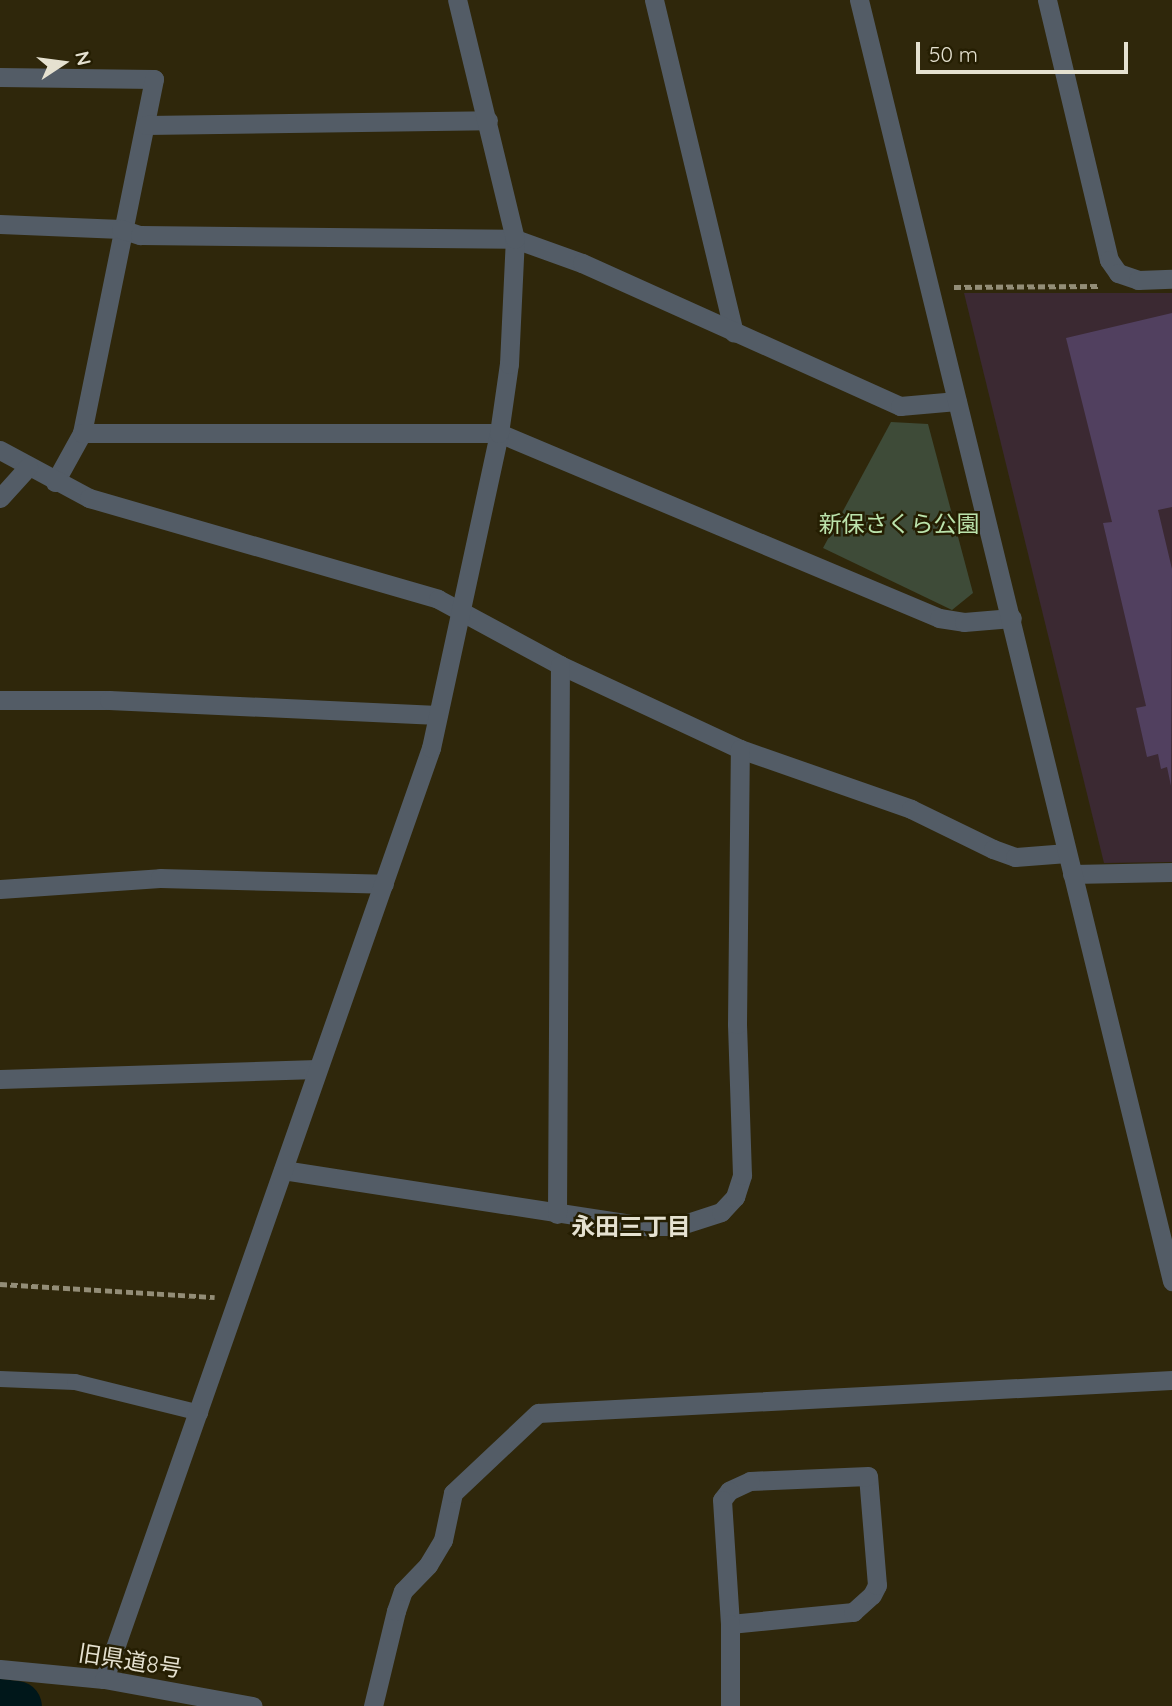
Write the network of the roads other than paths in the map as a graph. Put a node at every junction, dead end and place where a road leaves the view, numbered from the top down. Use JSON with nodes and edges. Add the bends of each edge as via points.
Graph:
{"nodes":[{"id":1,"x":457,"y":0,"type":"edge"},
{"id":2,"x":653,"y":0,"type":"edge"},
{"id":3,"x":859,"y":0,"type":"edge"},
{"id":4,"x":1047,"y":0,"type":"edge"},
{"id":5,"x":0,"y":77,"type":"edge"},
{"id":6,"x":488,"y":120,"type":"junction"},
{"id":7,"x":146,"y":125,"type":"junction"},
{"id":8,"x":0,"y":225,"type":"edge"},
{"id":9,"x":121,"y":229,"type":"junction"},
{"id":10,"x":515,"y":239,"type":"junction"},
{"id":11,"x":1172,"y":279,"type":"edge"},
{"id":12,"x":733,"y":332,"type":"junction"},
{"id":13,"x":957,"y":401,"type":"junction"},
{"id":14,"x":82,"y":433,"type":"junction"},
{"id":15,"x":499,"y":433,"type":"junction"},
{"id":16,"x":0,"y":450,"type":"edge"},
{"id":17,"x":28,"y":467,"type":"junction"},
{"id":18,"x":55,"y":482,"type":"junction"},
{"id":19,"x":0,"y":498,"type":"edge"},
{"id":20,"x":461,"y":610,"type":"junction"},
{"id":21,"x":1012,"y":618,"type":"junction"},
{"id":22,"x":560,"y":665,"type":"junction"},
{"id":23,"x":0,"y":700,"type":"edge"},
{"id":24,"x":438,"y":715,"type":"junction"},
{"id":25,"x":740,"y":749,"type":"junction"},
{"id":26,"x":1067,"y":853,"type":"junction"},
{"id":27,"x":1172,"y":872,"type":"edge"},
{"id":28,"x":1072,"y":874,"type":"junction"},
{"id":29,"x":384,"y":884,"type":"junction"},
{"id":30,"x":0,"y":889,"type":"edge"},
{"id":31,"x":317,"y":1069,"type":"junction"},
{"id":32,"x":0,"y":1079,"type":"edge"},
{"id":33,"x":283,"y":1170,"type":"junction"},
{"id":34,"x":557,"y":1214,"type":"junction"},
{"id":35,"x":1172,"y":1281,"type":"edge"},
{"id":36,"x":0,"y":1379,"type":"edge"},
{"id":37,"x":1172,"y":1380,"type":"edge"},
{"id":38,"x":200,"y":1413,"type":"junction"},
{"id":39,"x":730,"y":1624,"type":"junction"},
{"id":40,"x":0,"y":1669,"type":"edge"},
{"id":41,"x":104,"y":1679,"type":"junction"},
{"id":42,"x":253,"y":1706,"type":"edge"},
{"id":43,"x":373,"y":1706,"type":"edge"},
{"id":44,"x":730,"y":1706,"type":"edge"}],
"edges":[{"from":1,"to":6,"type":"street"},
{"from":2,"to":12,"type":"street"},
{"from":3,"to":13,"type":"street"},
{"from":4,"to":11,"type":"street","via":[[1110,260],[1118,273],[1138,280]]},
{"from":5,"to":7,"type":"street","via":[[154,79]]},
{"from":6,"to":7,"type":"street"},
{"from":6,"to":10,"type":"street"},
{"from":7,"to":9,"type":"street"},
{"from":8,"to":9,"type":"street"},
{"from":9,"to":10,"type":"street","via":[[139,235]]},
{"from":9,"to":14,"type":"street"},
{"from":10,"to":12,"type":"street","via":[[582,262]]},
{"from":10,"to":15,"type":"street","via":[[511,340]]},
{"from":12,"to":13,"type":"street","via":[[900,406]]},
{"from":13,"to":21,"type":"street"},
{"from":14,"to":15,"type":"street"},
{"from":14,"to":18,"type":"street"},
{"from":15,"to":20,"type":"street"},
{"from":15,"to":21,"type":"street","via":[[939,618],[964,622]]},
{"from":16,"to":17,"type":"street"},
{"from":17,"to":18,"type":"street"},
{"from":17,"to":19,"type":"street"},
{"from":18,"to":20,"type":"street","via":[[89,498],[438,599]]},
{"from":20,"to":22,"type":"street"},
{"from":20,"to":24,"type":"street"},
{"from":21,"to":26,"type":"street"},
{"from":22,"to":25,"type":"street"},
{"from":22,"to":34,"type":"street"},
{"from":23,"to":24,"type":"street","via":[[109,700]]},
{"from":24,"to":29,"type":"street"},
{"from":25,"to":26,"type":"street","via":[[911,809],[1015,857]]},
{"from":25,"to":34,"type":"street","via":[[737,1024],[742,1175],[735,1197],[721,1212],[678,1226]]},
{"from":26,"to":28,"type":"street"},
{"from":27,"to":28,"type":"street"},
{"from":28,"to":35,"type":"street"},
{"from":29,"to":30,"type":"street","via":[[160,878]]},
{"from":29,"to":31,"type":"street"},
{"from":31,"to":32,"type":"street"},
{"from":31,"to":33,"type":"street"},
{"from":33,"to":34,"type":"street"},
{"from":33,"to":38,"type":"street"},
{"from":36,"to":38,"type":"lane","via":[[75,1382]]},
{"from":37,"to":43,"type":"street","via":[[538,1413],[453,1493],[443,1540],[404,1591],[396,1611]]},
{"from":38,"to":41,"type":"street"},
{"from":39,"to":39,"type":"street","via":[[853,1612],[872,1595],[877,1586],[868,1476],[750,1481],[729,1492],[722,1500],[722,1515]]},
{"from":39,"to":44,"type":"street"},
{"from":40,"to":41,"type":"street","name":"旧県道8号"},
{"from":41,"to":42,"type":"street","name":"旧県道8号"}]}
